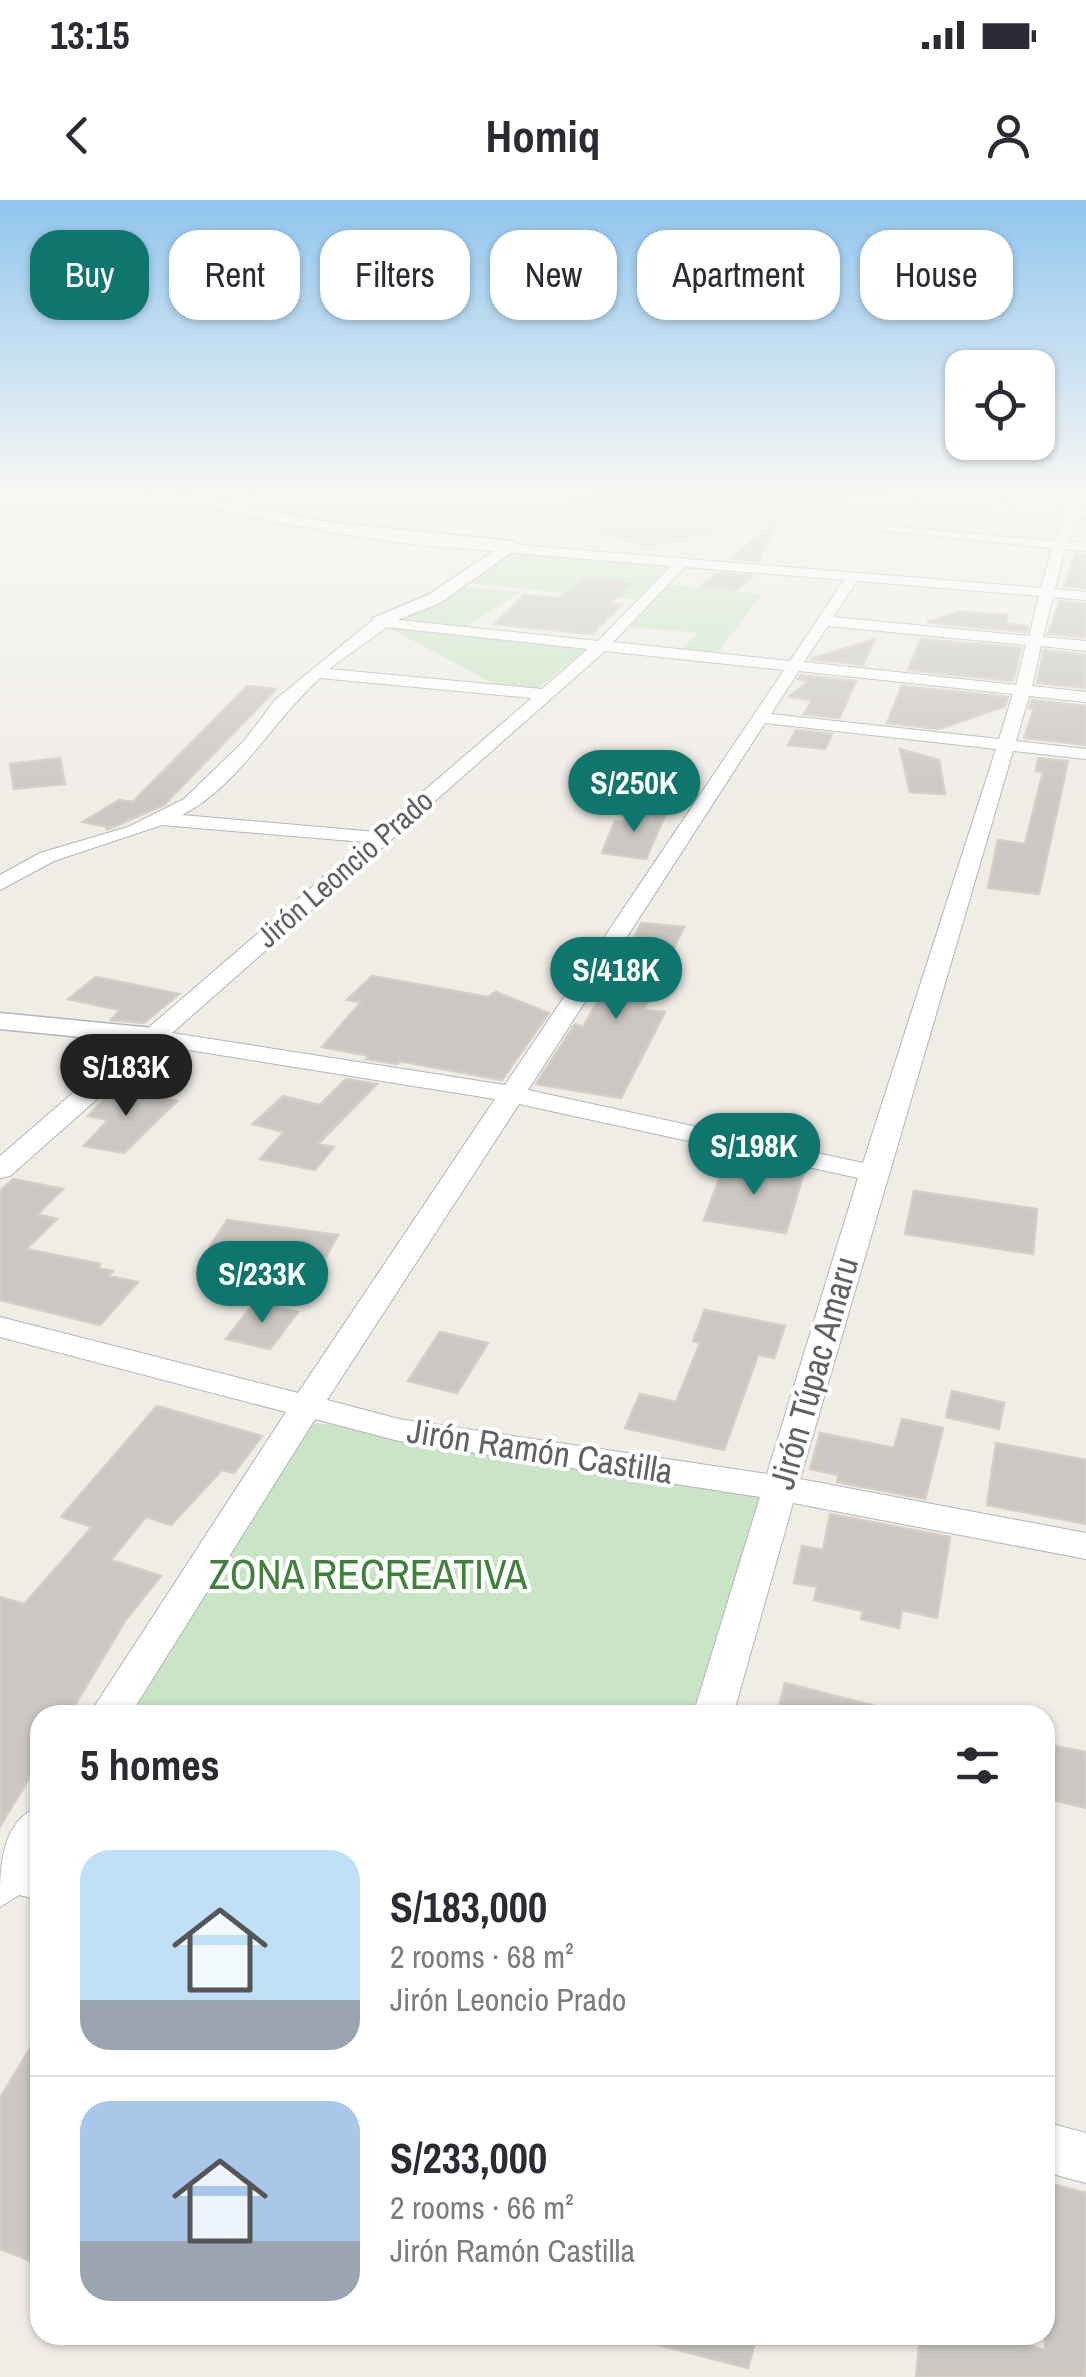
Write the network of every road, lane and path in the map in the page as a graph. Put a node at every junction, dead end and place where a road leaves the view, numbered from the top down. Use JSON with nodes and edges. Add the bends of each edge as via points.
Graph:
{"nodes":[{"id":1,"x":439,"y":596,"type":"edge"},
{"id":2,"x":650,"y":596,"type":"edge"},
{"id":3,"x":841,"y":596,"type":"edge"},
{"id":4,"x":1047,"y":596,"type":"edge"},
{"id":5,"x":825,"y":621,"type":"junction"},
{"id":6,"x":379,"y":622,"type":"junction"},
{"id":7,"x":1034,"y":641,"type":"junction"},
{"id":8,"x":602,"y":646,"type":"junction"},
{"id":9,"x":1086,"y":646,"type":"edge"},
{"id":10,"x":796,"y":666,"type":"junction"},
{"id":11,"x":316,"y":673,"type":"junction"},
{"id":12,"x":1023,"y":690,"type":"junction"},
{"id":13,"x":547,"y":694,"type":"junction"},
{"id":14,"x":1086,"y":697,"type":"edge"},
{"id":15,"x":762,"y":718,"type":"junction"},
{"id":16,"x":1004,"y":744,"type":"junction"},
{"id":17,"x":1086,"y":754,"type":"edge"},
{"id":18,"x":157,"y":819,"type":"junction"},
{"id":19,"x":380,"y":838,"type":"junction"},
{"id":20,"x":0,"y":884,"type":"edge"},
{"id":21,"x":0,"y":1021,"type":"edge"},
{"id":22,"x":38,"y":1024,"type":"joint"},
{"id":23,"x":154,"y":1036,"type":"junction"},
{"id":24,"x":510,"y":1094,"type":"junction"},
{"id":25,"x":0,"y":1170,"type":"edge"},
{"id":26,"x":873,"y":1173,"type":"junction"},
{"id":27,"x":0,"y":1327,"type":"edge"},
{"id":28,"x":305,"y":1407,"type":"junction"},
{"id":29,"x":780,"y":1488,"type":"junction"},
{"id":30,"x":1086,"y":1546,"type":"edge"},
{"id":31,"x":115,"y":1705,"type":"edge"},
{"id":32,"x":717,"y":1705,"type":"edge"},
{"id":33,"x":30,"y":1843,"type":"edge"},
{"id":34,"x":12,"y":1878,"type":"edge"},
{"id":35,"x":1055,"y":2150,"type":"edge"},
{"id":36,"x":1086,"y":2158,"type":"edge"}],
"edges":[{"from":1,"to":6,"type":"street"},
{"from":2,"to":8,"type":"street","name":"Jirón Leoncio Prado"},
{"from":3,"to":5,"type":"street"},
{"from":4,"to":7,"type":"street","name":"Jirón Túpac Amaru"},
{"from":5,"to":7,"type":"street"},
{"from":5,"to":10,"type":"street"},
{"from":6,"to":8,"type":"street"},
{"from":6,"to":11,"type":"street"},
{"from":7,"to":9,"type":"street"},
{"from":7,"to":12,"type":"street","name":"Jirón Túpac Amaru"},
{"from":8,"to":10,"type":"street"},
{"from":8,"to":13,"type":"street","name":"Jirón Leoncio Prado"},
{"from":10,"to":12,"type":"street"},
{"from":10,"to":15,"type":"street"},
{"from":11,"to":13,"type":"street"},
{"from":11,"to":18,"type":"street","via":[[191,803]]},
{"from":12,"to":14,"type":"street"},
{"from":12,"to":16,"type":"street","name":"Jirón Túpac Amaru"},
{"from":13,"to":19,"type":"street","name":"Jirón Leoncio Prado"},
{"from":15,"to":16,"type":"street"},
{"from":15,"to":24,"type":"street"},
{"from":16,"to":17,"type":"street"},
{"from":16,"to":26,"type":"street","name":"Jirón Túpac Amaru"},
{"from":18,"to":19,"type":"street"},
{"from":18,"to":20,"type":"street","via":[[47,857]]},
{"from":19,"to":23,"type":"street","name":"Jirón Leoncio Prado"},
{"from":21,"to":22,"type":"street"},
{"from":22,"to":23,"type":"street"},
{"from":23,"to":24,"type":"street"},
{"from":23,"to":25,"type":"street","name":"Jirón Leoncio Prado"},
{"from":24,"to":26,"type":"street"},
{"from":24,"to":28,"type":"street"},
{"from":26,"to":29,"type":"street","name":"Jirón Túpac Amaru"},
{"from":27,"to":28,"type":"street","name":"Jirón Ramón Castilla"},
{"from":28,"to":29,"type":"street","name":"Jirón Ramón Castilla","via":[[400,1430]]},
{"from":28,"to":31,"type":"street"},
{"from":29,"to":30,"type":"street","name":"Jirón Ramón Castilla"},
{"from":29,"to":32,"type":"street","name":"Jirón Túpac Amaru"},
{"from":33,"to":34,"type":"street"},
{"from":35,"to":36,"type":"street"}]}
